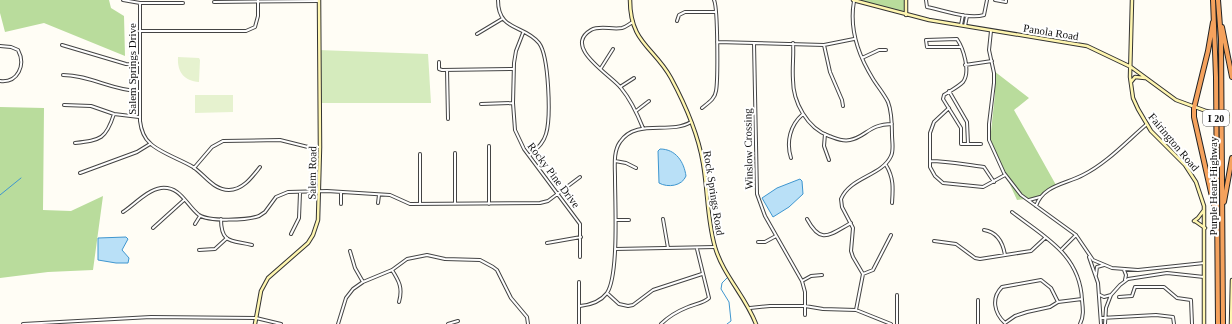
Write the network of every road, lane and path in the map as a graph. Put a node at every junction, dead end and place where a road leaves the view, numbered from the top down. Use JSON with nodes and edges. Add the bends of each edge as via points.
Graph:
{"nodes":[{"id":1,"x":123,"y":0,"type":"edge"},
{"id":2,"x":498,"y":0,"type":"edge"},
{"id":3,"x":630,"y":0,"type":"edge"},
{"id":4,"x":714,"y":0,"type":"edge"},
{"id":5,"x":853,"y":0,"type":"edge"},
{"id":6,"x":906,"y":0,"type":"edge"},
{"id":7,"x":926,"y":0,"type":"edge"},
{"id":8,"x":987,"y":0,"type":"edge"},
{"id":9,"x":995,"y":0,"type":"edge"},
{"id":10,"x":1006,"y":0,"type":"edge"},
{"id":11,"x":1132,"y":0,"type":"edge"},
{"id":12,"x":1213,"y":0,"type":"edge"},
{"id":13,"x":1218,"y":0,"type":"edge"},
{"id":14,"x":258,"y":1,"type":"edge"},
{"id":15,"x":319,"y":1,"type":"edge"},
{"id":16,"x":214,"y":2,"type":"dead end"},
{"id":17,"x":140,"y":3,"type":"junction"},
{"id":18,"x":183,"y":3,"type":"dead end"},
{"id":19,"x":716,"y":12,"type":"junction"},
{"id":20,"x":1214,"y":13,"type":"junction"},
{"id":21,"x":1219,"y":13,"type":"junction"},
{"id":22,"x":906,"y":15,"type":"junction"},
{"id":23,"x":963,"y":15,"type":"junction"},
{"id":24,"x":967,"y":16,"type":"junction"},
{"id":25,"x":502,"y":19,"type":"junction"},
{"id":26,"x":677,"y":21,"type":"dead end"},
{"id":27,"x":633,"y":22,"type":"junction"},
{"id":28,"x":961,"y":25,"type":"junction"},
{"id":29,"x":965,"y":26,"type":"junction"},
{"id":30,"x":139,"y":31,"type":"junction"},
{"id":31,"x":991,"y":31,"type":"junction"},
{"id":32,"x":523,"y":33,"type":"junction"},
{"id":33,"x":477,"y":34,"type":"dead end"},
{"id":34,"x":854,"y":39,"type":"junction"},
{"id":35,"x":717,"y":42,"type":"junction"},
{"id":36,"x":754,"y":43,"type":"junction"},
{"id":37,"x":793,"y":43,"type":"junction"},
{"id":38,"x":62,"y":45,"type":"dead end"},
{"id":39,"x":824,"y":45,"type":"junction"},
{"id":40,"x":0,"y":46,"type":"edge"},
{"id":41,"x":961,"y":47,"type":"junction"},
{"id":42,"x":613,"y":49,"type":"dead end"},
{"id":43,"x":886,"y":50,"type":"dead end"},
{"id":44,"x":862,"y":58,"type":"junction"},
{"id":45,"x":992,"y":61,"type":"junction"},
{"id":46,"x":439,"y":62,"type":"dead end"},
{"id":47,"x":139,"y":65,"type":"junction"},
{"id":48,"x":965,"y":65,"type":"junction"},
{"id":49,"x":1131,"y":67,"type":"junction"},
{"id":50,"x":601,"y":68,"type":"junction"},
{"id":51,"x":513,"y":69,"type":"junction"},
{"id":52,"x":447,"y":70,"type":"junction"},
{"id":53,"x":63,"y":75,"type":"dead end"},
{"id":54,"x":1232,"y":77,"type":"edge"},
{"id":55,"x":634,"y":78,"type":"dead end"},
{"id":56,"x":1147,"y":79,"type":"junction"},
{"id":57,"x":0,"y":81,"type":"edge"},
{"id":58,"x":1131,"y":83,"type":"junction"},
{"id":59,"x":620,"y":87,"type":"junction"},
{"id":60,"x":139,"y":91,"type":"junction"},
{"id":61,"x":949,"y":91,"type":"junction"},
{"id":62,"x":649,"y":101,"type":"dead end"},
{"id":63,"x":513,"y":103,"type":"junction"},
{"id":64,"x":481,"y":104,"type":"dead end"},
{"id":65,"x":64,"y":105,"type":"dead end"},
{"id":66,"x":843,"y":106,"type":"dead end"},
{"id":67,"x":702,"y":108,"type":"dead end"},
{"id":68,"x":949,"y":108,"type":"junction"},
{"id":69,"x":1194,"y":108,"type":"junction"},
{"id":70,"x":636,"y":110,"type":"junction"},
{"id":71,"x":114,"y":114,"type":"junction"},
{"id":72,"x":803,"y":114,"type":"junction"},
{"id":73,"x":139,"y":116,"type":"junction"},
{"id":74,"x":1231,"y":118,"type":"edge"},
{"id":75,"x":448,"y":119,"type":"dead end"},
{"id":76,"x":691,"y":122,"type":"junction"},
{"id":77,"x":892,"y":124,"type":"junction"},
{"id":78,"x":1147,"y":124,"type":"junction"},
{"id":79,"x":643,"y":128,"type":"junction"},
{"id":80,"x":825,"y":134,"type":"junction"},
{"id":81,"x":74,"y":143,"type":"dead end"},
{"id":82,"x":150,"y":144,"type":"junction"},
{"id":83,"x":968,"y":144,"type":"junction"},
{"id":84,"x":981,"y":144,"type":"dead end"},
{"id":85,"x":489,"y":146,"type":"dead end"},
{"id":86,"x":320,"y":147,"type":"junction"},
{"id":87,"x":455,"y":153,"type":"dead end"},
{"id":88,"x":420,"y":154,"type":"dead end"},
{"id":89,"x":530,"y":155,"type":"junction"},
{"id":90,"x":792,"y":158,"type":"dead end"},
{"id":91,"x":1232,"y":158,"type":"edge"},
{"id":92,"x":829,"y":160,"type":"dead end"},
{"id":93,"x":930,"y":161,"type":"junction"},
{"id":94,"x":615,"y":162,"type":"junction"},
{"id":95,"x":886,"y":165,"type":"junction"},
{"id":96,"x":260,"y":167,"type":"dead end"},
{"id":97,"x":194,"y":168,"type":"junction"},
{"id":98,"x":636,"y":168,"type":"dead end"},
{"id":99,"x":80,"y":173,"type":"dead end"},
{"id":100,"x":1005,"y":175,"type":"junction"},
{"id":101,"x":580,"y":177,"type":"dead end"},
{"id":102,"x":994,"y":182,"type":"junction"},
{"id":103,"x":319,"y":191,"type":"junction"},
{"id":104,"x":341,"y":192,"type":"junction"},
{"id":105,"x":300,"y":193,"type":"junction"},
{"id":106,"x":558,"y":194,"type":"junction"},
{"id":107,"x":378,"y":195,"type":"junction"},
{"id":108,"x":1043,"y":195,"type":"junction"},
{"id":109,"x":184,"y":200,"type":"junction"},
{"id":110,"x":1028,"y":200,"type":"junction"},
{"id":111,"x":455,"y":203,"type":"junction"},
{"id":112,"x":892,"y":203,"type":"dead end"},
{"id":113,"x":341,"y":204,"type":"dead end"},
{"id":114,"x":378,"y":204,"type":"dead end"},
{"id":115,"x":420,"y":204,"type":"junction"},
{"id":116,"x":489,"y":204,"type":"junction"},
{"id":117,"x":1036,"y":206,"type":"junction"},
{"id":118,"x":1204,"y":210,"type":"junction"},
{"id":119,"x":122,"y":212,"type":"dead end"},
{"id":120,"x":1012,"y":212,"type":"dead end"},
{"id":121,"x":200,"y":216,"type":"junction"},
{"id":122,"x":1222,"y":216,"type":"junction"},
{"id":123,"x":221,"y":219,"type":"junction"},
{"id":124,"x":663,"y":219,"type":"dead end"},
{"id":125,"x":807,"y":219,"type":"dead end"},
{"id":126,"x":615,"y":220,"type":"junction"},
{"id":127,"x":629,"y":220,"type":"dead end"},
{"id":128,"x":851,"y":223,"type":"junction"},
{"id":129,"x":1217,"y":223,"type":"junction"},
{"id":130,"x":195,"y":224,"type":"dead end"},
{"id":131,"x":153,"y":228,"type":"dead end"},
{"id":132,"x":1205,"y":228,"type":"junction"},
{"id":133,"x":984,"y":230,"type":"dead end"},
{"id":134,"x":292,"y":234,"type":"dead end"},
{"id":135,"x":891,"y":235,"type":"dead end"},
{"id":136,"x":1076,"y":235,"type":"junction"},
{"id":137,"x":776,"y":236,"type":"junction"},
{"id":138,"x":581,"y":237,"type":"junction"},
{"id":139,"x":227,"y":238,"type":"junction"},
{"id":140,"x":1044,"y":238,"type":"junction"},
{"id":141,"x":934,"y":241,"type":"dead end"},
{"id":142,"x":758,"y":242,"type":"dead end"},
{"id":143,"x":547,"y":243,"type":"dead end"},
{"id":144,"x":252,"y":245,"type":"dead end"},
{"id":145,"x":668,"y":248,"type":"junction"},
{"id":146,"x":715,"y":248,"type":"junction"},
{"id":147,"x":615,"y":249,"type":"junction"},
{"id":148,"x":697,"y":249,"type":"junction"},
{"id":149,"x":1062,"y":249,"type":"junction"},
{"id":150,"x":199,"y":250,"type":"dead end"},
{"id":151,"x":350,"y":251,"type":"dead end"},
{"id":152,"x":1005,"y":255,"type":"junction"},
{"id":153,"x":1088,"y":256,"type":"junction"},
{"id":154,"x":580,"y":257,"type":"dead end"},
{"id":155,"x":1204,"y":263,"type":"junction"},
{"id":156,"x":1106,"y":264,"type":"junction"},
{"id":157,"x":1162,"y":267,"type":"junction"},
{"id":158,"x":392,"y":270,"type":"junction"},
{"id":159,"x":1124,"y":270,"type":"junction"},
{"id":160,"x":1163,"y":273,"type":"junction"},
{"id":161,"x":702,"y":274,"type":"junction"},
{"id":162,"x":863,"y":274,"type":"junction"},
{"id":163,"x":822,"y":275,"type":"dead end"},
{"id":164,"x":1095,"y":276,"type":"junction"},
{"id":165,"x":1204,"y":277,"type":"junction"},
{"id":166,"x":1232,"y":280,"type":"edge"},
{"id":167,"x":802,"y":281,"type":"junction"},
{"id":168,"x":1124,"y":281,"type":"junction"},
{"id":169,"x":363,"y":282,"type":"junction"},
{"id":170,"x":579,"y":282,"type":"dead end"},
{"id":171,"x":607,"y":293,"type":"junction"},
{"id":172,"x":1099,"y":294,"type":"junction"},
{"id":173,"x":897,"y":295,"type":"dead end"},
{"id":174,"x":1111,"y":295,"type":"junction"},
{"id":175,"x":1119,"y":297,"type":"dead end"},
{"id":176,"x":1082,"y":299,"type":"junction"},
{"id":177,"x":978,"y":300,"type":"dead end"},
{"id":178,"x":398,"y":302,"type":"dead end"},
{"id":179,"x":1058,"y":302,"type":"junction"},
{"id":180,"x":580,"y":306,"type":"junction"},
{"id":181,"x":806,"y":306,"type":"junction"},
{"id":182,"x":750,"y":308,"type":"junction"},
{"id":183,"x":856,"y":310,"type":"junction"},
{"id":184,"x":805,"y":315,"type":"dead end"},
{"id":185,"x":256,"y":318,"type":"junction"},
{"id":186,"x":1101,"y":318,"type":"junction"},
{"id":187,"x":1105,"y":318,"type":"junction"},
{"id":188,"x":458,"y":321,"type":"dead end"},
{"id":189,"x":23,"y":324,"type":"edge"},
{"id":190,"x":255,"y":324,"type":"edge"},
{"id":191,"x":281,"y":324,"type":"edge"},
{"id":192,"x":339,"y":324,"type":"edge"},
{"id":193,"x":448,"y":324,"type":"edge"},
{"id":194,"x":528,"y":324,"type":"edge"},
{"id":195,"x":579,"y":324,"type":"edge"},
{"id":196,"x":661,"y":324,"type":"edge"},
{"id":197,"x":756,"y":324,"type":"edge"},
{"id":198,"x":891,"y":324,"type":"edge"},
{"id":199,"x":897,"y":324,"type":"edge"},
{"id":200,"x":978,"y":324,"type":"edge"},
{"id":201,"x":1005,"y":324,"type":"edge"},
{"id":202,"x":1080,"y":324,"type":"edge"},
{"id":203,"x":1101,"y":324,"type":"edge"},
{"id":204,"x":1105,"y":324,"type":"edge"},
{"id":205,"x":1174,"y":324,"type":"edge"},
{"id":206,"x":1192,"y":324,"type":"edge"},
{"id":207,"x":1204,"y":324,"type":"edge"},
{"id":208,"x":1218,"y":324,"type":"edge"},
{"id":209,"x":1223,"y":324,"type":"edge"},
{"id":210,"x":1231,"y":324,"type":"edge"}],
"edges":[{"from":1,"to":17,"type":"street"},
{"from":2,"to":25,"type":"street"},
{"from":3,"to":27,"type":"street","name":"Rock Springs Road"},
{"from":4,"to":19,"type":"street"},
{"from":5,"to":22,"type":"street","name":"Panola Road"},
{"from":5,"to":34,"type":"street"},
{"from":6,"to":22,"type":"street"},
{"from":7,"to":23,"type":"street","via":[[927,7]]},
{"from":8,"to":24,"type":"street","via":[[984,16]]},
{"from":9,"to":10,"type":"street"},
{"from":11,"to":49,"type":"street","name":"Fairington Road"},
{"from":12,"to":20,"type":"highway","name":"Purple Heart Highway","number":"I 20"},
{"from":13,"to":21,"type":"highway","name":"Purple Heart Highway","number":"I 20"},
{"from":14,"to":15,"type":"street"},
{"from":14,"to":16,"type":"street"},
{"from":14,"to":30,"type":"street","via":[[255,27],[246,31]]},
{"from":15,"to":86,"type":"street","name":"Salem Road"},
{"from":17,"to":18,"type":"street"},
{"from":17,"to":30,"type":"street","name":"Salem Springs Drive"},
{"from":19,"to":26,"type":"street","via":[[685,12]]},
{"from":19,"to":35,"type":"street"},
{"from":20,"to":69,"type":"highway"},
{"from":20,"to":129,"type":"highway","name":"Purple Heart Highway","number":"I 20"},
{"from":21,"to":54,"type":"highway"},
{"from":21,"to":122,"type":"highway","name":"Purple Heart Highway","number":"I 20"},
{"from":22,"to":28,"type":"street","name":"Panola Road"},
{"from":23,"to":24,"type":"street"},
{"from":23,"to":28,"type":"street"},
{"from":24,"to":29,"type":"street"},
{"from":25,"to":32,"type":"street"},
{"from":25,"to":33,"type":"street"},
{"from":27,"to":50,"type":"street","via":[[621,28],[595,29],[584,38],[586,56]]},
{"from":27,"to":76,"type":"street","name":"Rock Springs Road","via":[[642,43],[670,77]]},
{"from":28,"to":29,"type":"street","name":"Panola Road"},
{"from":29,"to":31,"type":"street","name":"Panola Road"},
{"from":30,"to":47,"type":"street","name":"Salem Springs Drive"},
{"from":31,"to":45,"type":"street","via":[[989,50]]},
{"from":31,"to":49,"type":"street","name":"Panola Road","via":[[1087,46]]},
{"from":32,"to":51,"type":"street","name":"Rocky Pine Drive"},
{"from":32,"to":89,"type":"street","via":[[532,37],[543,48],[547,67],[548,128],[541,144]]},
{"from":34,"to":39,"type":"street"},
{"from":34,"to":44,"type":"street"},
{"from":35,"to":36,"type":"street"},
{"from":35,"to":67,"type":"street","via":[[716,93]]},
{"from":36,"to":37,"type":"street"},
{"from":36,"to":137,"type":"street","name":"Winslow Crossing","via":[[757,194],[761,209]]},
{"from":37,"to":39,"type":"street"},
{"from":37,"to":72,"type":"street","via":[[792,80],[794,93]]},
{"from":38,"to":47,"type":"street","via":[[126,64]]},
{"from":39,"to":66,"type":"street","via":[[830,72]]},
{"from":40,"to":57,"type":"street","via":[[18,50],[21,60],[19,73],[14,79]]},
{"from":41,"to":41,"type":"street","via":[[957,39],[926,40],[927,47]]},
{"from":41,"to":48,"type":"street"},
{"from":42,"to":50,"type":"street"},
{"from":43,"to":44,"type":"street","via":[[879,50]]},
{"from":44,"to":77,"type":"street","via":[[888,103]]},
{"from":45,"to":48,"type":"street"},
{"from":45,"to":100,"type":"street","via":[[994,83],[989,137]]},
{"from":46,"to":52,"type":"street","via":[[439,69]]},
{"from":47,"to":60,"type":"street","name":"Salem Springs Drive"},
{"from":48,"to":61,"type":"street","via":[[963,82]]},
{"from":49,"to":56,"type":"street","name":"Panola Road"},
{"from":49,"to":58,"type":"street","name":"Fairington Road"},
{"from":50,"to":59,"type":"street"},
{"from":51,"to":52,"type":"street"},
{"from":51,"to":63,"type":"street","name":"Rocky Pine Drive"},
{"from":52,"to":75,"type":"street"},
{"from":53,"to":60,"type":"street","via":[[80,75],[122,90]]},
{"from":55,"to":59,"type":"street"},
{"from":56,"to":58,"type":"street","via":[[1136,77]]},
{"from":56,"to":69,"type":"street","name":"Panola Road","via":[[1176,100]]},
{"from":58,"to":78,"type":"street","name":"Fairington Road","via":[[1134,100]]},
{"from":59,"to":70,"type":"street"},
{"from":60,"to":73,"type":"street","name":"Salem Springs Drive"},
{"from":61,"to":68,"type":"street","via":[[943,96]]},
{"from":61,"to":83,"type":"street","via":[[967,122]]},
{"from":62,"to":70,"type":"street"},
{"from":63,"to":64,"type":"street"},
{"from":63,"to":89,"type":"street","name":"Rocky Pine Drive","via":[[515,130],[521,145]]},
{"from":65,"to":71,"type":"street","via":[[91,106]]},
{"from":68,"to":83,"type":"street","via":[[961,128],[961,144]]},
{"from":68,"to":93,"type":"street","via":[[931,128]]},
{"from":69,"to":74,"type":"street","name":"Panola Road","bridge":true},
{"from":69,"to":129,"type":"highway","via":[[1194,124]]},
{"from":70,"to":79,"type":"street"},
{"from":71,"to":73,"type":"street"},
{"from":71,"to":81,"type":"street","via":[[110,129],[103,136]]},
{"from":72,"to":80,"type":"street","via":[[816,129]]},
{"from":72,"to":90,"type":"street","via":[[794,122],[790,134]]},
{"from":73,"to":82,"type":"street","name":"Salem Springs Drive","via":[[140,127]]},
{"from":76,"to":79,"type":"street","via":[[670,129]]},
{"from":76,"to":146,"type":"street","name":"Rock Springs Road","via":[[702,156],[707,212]]},
{"from":77,"to":80,"type":"street","via":[[871,128],[850,140],[841,140]]},
{"from":77,"to":95,"type":"street","via":[[893,151]]},
{"from":78,"to":108,"type":"street","via":[[1084,175],[1046,190]]},
{"from":78,"to":118,"type":"street","name":"Fairington Road","via":[[1196,182]]},
{"from":79,"to":94,"type":"street","via":[[622,140],[616,151]]},
{"from":80,"to":92,"type":"street","via":[[824,146]]},
{"from":82,"to":97,"type":"street"},
{"from":82,"to":99,"type":"street","via":[[137,152]]},
{"from":83,"to":84,"type":"street"},
{"from":85,"to":116,"type":"street"},
{"from":86,"to":97,"type":"street","via":[[308,147],[280,140],[223,141],[212,147]]},
{"from":86,"to":103,"type":"street","name":"Salem Road"},
{"from":87,"to":111,"type":"street"},
{"from":88,"to":115,"type":"street"},
{"from":89,"to":106,"type":"street","name":"Rocky Pine Drive"},
{"from":91,"to":122,"type":"highway"},
{"from":93,"to":102,"type":"street","via":[[984,167]]},
{"from":93,"to":102,"type":"street","via":[[935,176],[943,183],[983,187]]},
{"from":94,"to":98,"type":"street","via":[[626,163]]},
{"from":94,"to":126,"type":"street"},
{"from":95,"to":112,"type":"street","via":[[891,174]]},
{"from":95,"to":128,"type":"street","via":[[858,181],[843,195],[842,207]]},
{"from":96,"to":97,"type":"street","via":[[244,184],[229,190],[214,185]]},
{"from":100,"to":102,"type":"street"},
{"from":100,"to":110,"type":"street"},
{"from":101,"to":106,"type":"street"},
{"from":103,"to":104,"type":"street"},
{"from":103,"to":105,"type":"street"},
{"from":103,"to":185,"type":"street","name":"Salem Road","via":[[318,220],[313,235],[304,248],[268,278],[261,291]]},
{"from":104,"to":107,"type":"street"},
{"from":104,"to":113,"type":"street"},
{"from":105,"to":123,"type":"street","via":[[288,192],[279,195],[265,212],[256,217]]},
{"from":105,"to":134,"type":"street","via":[[299,218]]},
{"from":106,"to":116,"type":"street","via":[[540,203]]},
{"from":106,"to":138,"type":"street","name":"Rocky Pine Drive","via":[[580,224]]},
{"from":107,"to":114,"type":"street"},
{"from":107,"to":115,"type":"street","via":[[390,195],[407,203]]},
{"from":108,"to":110,"type":"street"},
{"from":108,"to":117,"type":"street"},
{"from":109,"to":119,"type":"street","via":[[175,189],[160,188]]},
{"from":109,"to":121,"type":"street"},
{"from":109,"to":131,"type":"street"},
{"from":110,"to":117,"type":"street"},
{"from":111,"to":115,"type":"street"},
{"from":111,"to":116,"type":"street"},
{"from":117,"to":136,"type":"street"},
{"from":118,"to":132,"type":"street","name":"Fairington Road"},
{"from":118,"to":132,"type":"street","via":[[1194,220]]},
{"from":120,"to":140,"type":"street"},
{"from":121,"to":123,"type":"street"},
{"from":121,"to":130,"type":"street"},
{"from":122,"to":209,"type":"highway","name":"Purple Heart Highway","number":"I 20"},
{"from":123,"to":139,"type":"street","via":[[222,230]]},
{"from":124,"to":145,"type":"street"},
{"from":125,"to":128,"type":"street","via":[[814,231],[821,236],[831,234]]},
{"from":126,"to":127,"type":"street"},
{"from":126,"to":147,"type":"street"},
{"from":128,"to":162,"type":"street","via":[[854,233],[851,251]]},
{"from":129,"to":208,"type":"highway","name":"Purple Heart Highway","number":"I 20"},
{"from":132,"to":155,"type":"street","name":"Fairington Road"},
{"from":133,"to":152,"type":"street","via":[[998,238],[1004,246]]},
{"from":135,"to":162,"type":"street","via":[[873,270]]},
{"from":136,"to":149,"type":"street"},
{"from":136,"to":153,"type":"street"},
{"from":137,"to":142,"type":"street","via":[[765,242]]},
{"from":137,"to":167,"type":"street","name":"Winslow Crossing"},
{"from":138,"to":143,"type":"street"},
{"from":138,"to":154,"type":"street","name":"Rocky Pine Drive"},
{"from":139,"to":144,"type":"street","via":[[233,242]]},
{"from":139,"to":150,"type":"street","via":[[215,249]]},
{"from":140,"to":149,"type":"street"},
{"from":140,"to":152,"type":"street","via":[[1030,251]]},
{"from":141,"to":152,"type":"street","via":[[956,244],[980,259]]},
{"from":145,"to":147,"type":"street"},
{"from":145,"to":148,"type":"street"},
{"from":146,"to":148,"type":"street"},
{"from":146,"to":182,"type":"street","name":"Rock Springs Road","via":[[726,271]]},
{"from":147,"to":171,"type":"street","via":[[612,281]]},
{"from":148,"to":161,"type":"street"},
{"from":149,"to":176,"type":"street","via":[[1073,266]]},
{"from":151,"to":169,"type":"street","via":[[354,268]]},
{"from":153,"to":156,"type":"street"},
{"from":153,"to":164,"type":"street"},
{"from":155,"to":157,"type":"street"},
{"from":155,"to":165,"type":"street","name":"Fairington Road"},
{"from":156,"to":159,"type":"street"},
{"from":156,"to":164,"type":"street","via":[[1097,267]]},
{"from":157,"to":159,"type":"street"},
{"from":157,"to":160,"type":"street"},
{"from":158,"to":169,"type":"street"},
{"from":158,"to":178,"type":"street","via":[[401,289]]},
{"from":158,"to":194,"type":"street","via":[[407,259],[417,256],[475,259],[486,262],[497,270],[506,290],[527,317]]},
{"from":159,"to":168,"type":"street"},
{"from":160,"to":165,"type":"street"},
{"from":160,"to":168,"type":"street"},
{"from":161,"to":171,"type":"street","via":[[653,290],[633,305],[619,304]]},
{"from":161,"to":196,"type":"street","via":[[709,298],[687,307]]},
{"from":162,"to":183,"type":"street"},
{"from":163,"to":167,"type":"street","via":[[811,276]]},
{"from":164,"to":172,"type":"street"},
{"from":165,"to":207,"type":"street","name":"Fairington Road"},
{"from":166,"to":210,"type":"street"},
{"from":167,"to":181,"type":"street","name":"Winslow Crossing"},
{"from":168,"to":174,"type":"street"},
{"from":169,"to":192,"type":"street","via":[[348,293]]},
{"from":170,"to":180,"type":"street"},
{"from":171,"to":180,"type":"street","via":[[594,303]]},
{"from":172,"to":174,"type":"street","via":[[1104,297]]},
{"from":172,"to":186,"type":"street"},
{"from":173,"to":199,"type":"street"},
{"from":174,"to":187,"type":"street"},
{"from":175,"to":206,"type":"street","via":[[1132,296],[1135,287],[1164,287],[1177,298],[1191,300]]},
{"from":176,"to":179,"type":"street"},
{"from":176,"to":202,"type":"street","via":[[1083,316]]},
{"from":177,"to":200,"type":"street"},
{"from":179,"to":201,"type":"street","via":[[1050,307],[1021,314]]},
{"from":179,"to":201,"type":"street","via":[[1051,288],[1041,280],[1002,287],[995,296],[995,310]]},
{"from":180,"to":195,"type":"street"},
{"from":181,"to":182,"type":"street"},
{"from":181,"to":183,"type":"street"},
{"from":181,"to":184,"type":"street","name":"Winslow Crossing"},
{"from":182,"to":197,"type":"street","name":"Rock Springs Road"},
{"from":183,"to":198,"type":"street"},
{"from":185,"to":189,"type":"street","via":[[140,318]]},
{"from":185,"to":190,"type":"street","name":"Salem Road"},
{"from":185,"to":191,"type":"street"},
{"from":186,"to":187,"type":"street"},
{"from":186,"to":203,"type":"street"},
{"from":187,"to":204,"type":"street"},
{"from":187,"to":205,"type":"street","via":[[1156,315],[1173,317]]},
{"from":188,"to":193,"type":"street"}]}
